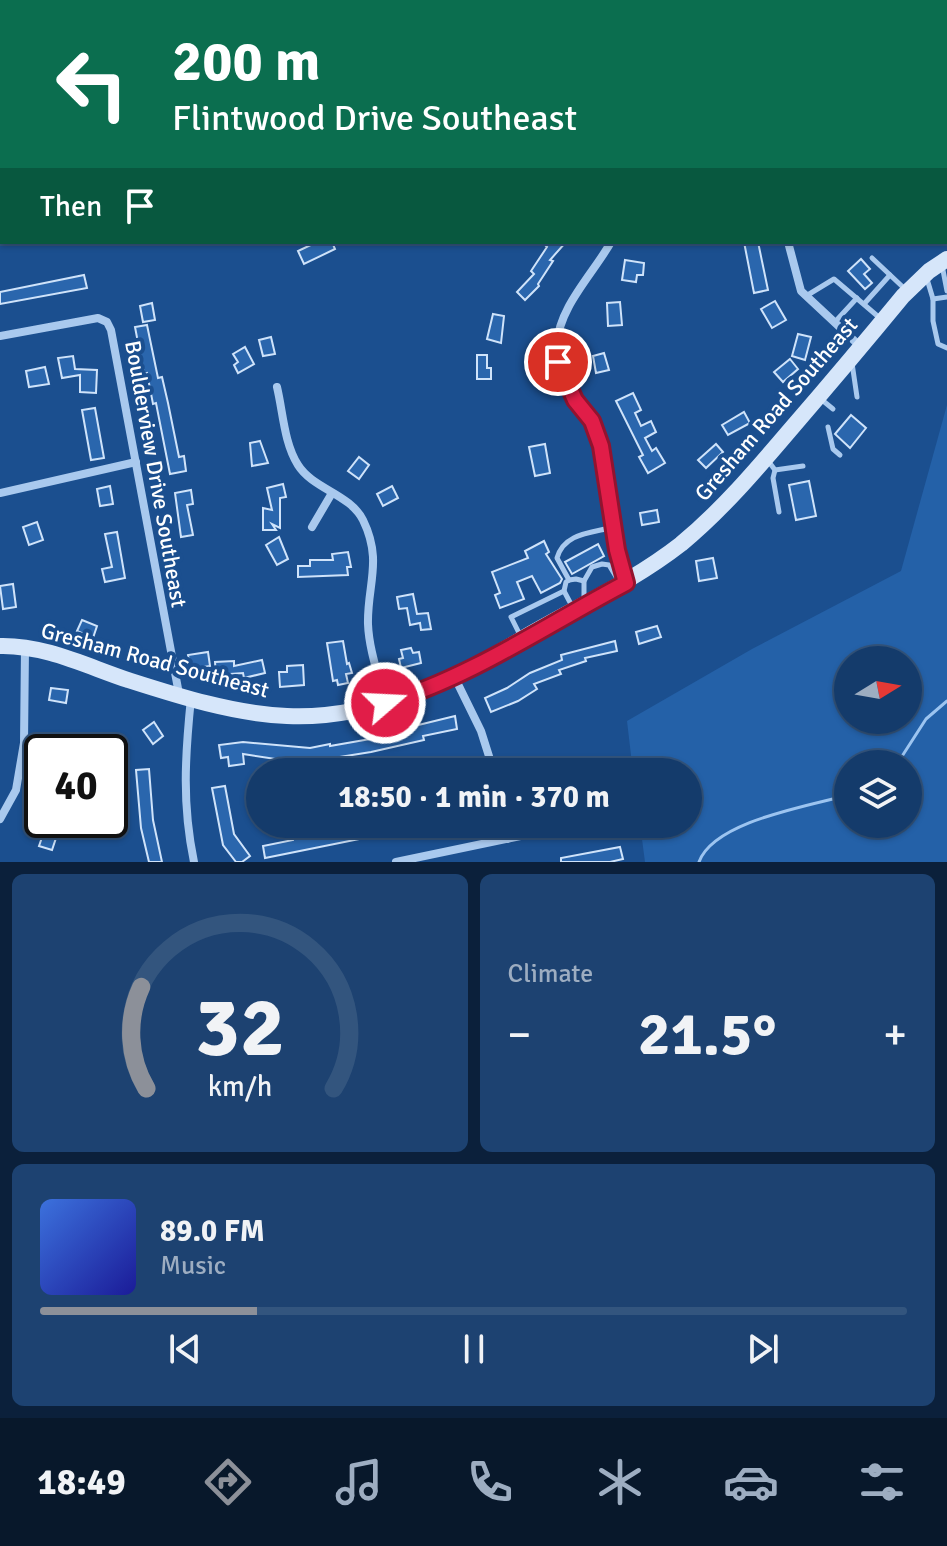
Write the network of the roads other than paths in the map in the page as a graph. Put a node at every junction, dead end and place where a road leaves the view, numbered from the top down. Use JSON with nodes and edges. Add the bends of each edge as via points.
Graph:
{"nodes":[{"id":1,"x":610,"y":244,"type":"edge"},
{"id":2,"x":788,"y":244,"type":"edge"},
{"id":3,"x":872,"y":258,"type":"dead end"},
{"id":4,"x":944,"y":261,"type":"edge"},
{"id":5,"x":890,"y":274,"type":"junction"},
{"id":6,"x":926,"y":274,"type":"junction"},
{"id":7,"x":908,"y":291,"type":"junction"},
{"id":8,"x":947,"y":294,"type":"edge"},
{"id":9,"x":806,"y":296,"type":"junction"},
{"id":10,"x":857,"y":298,"type":"junction"},
{"id":11,"x":933,"y":299,"type":"junction"},
{"id":12,"x":864,"y":304,"type":"junction"},
{"id":13,"x":883,"y":320,"type":"junction"},
{"id":14,"x":834,"y":323,"type":"junction"},
{"id":15,"x":0,"y":336,"type":"edge"},
{"id":16,"x":947,"y":348,"type":"edge"},
{"id":17,"x":856,"y":352,"type":"junction"},
{"id":18,"x":277,"y":387,"type":"dead end"},
{"id":19,"x":818,"y":397,"type":"junction"},
{"id":20,"x":857,"y":397,"type":"dead end"},
{"id":21,"x":833,"y":409,"type":"dead end"},
{"id":22,"x":828,"y":427,"type":"dead end"},
{"id":23,"x":840,"y":455,"type":"dead end"},
{"id":24,"x":136,"y":462,"type":"junction"},
{"id":25,"x":770,"y":464,"type":"junction"},
{"id":26,"x":803,"y":466,"type":"dead end"},
{"id":27,"x":0,"y":493,"type":"edge"},
{"id":28,"x":332,"y":493,"type":"junction"},
{"id":29,"x":779,"y":512,"type":"dead end"},
{"id":30,"x":312,"y":527,"type":"dead end"},
{"id":31,"x":614,"y":527,"type":"junction"},
{"id":32,"x":569,"y":580,"type":"junction"},
{"id":33,"x":584,"y":581,"type":"junction"},
{"id":34,"x":623,"y":584,"type":"junction"},
{"id":35,"x":564,"y":591,"type":"junction"},
{"id":36,"x":581,"y":607,"type":"junction"},
{"id":37,"x":522,"y":639,"type":"junction"},
{"id":38,"x":0,"y":646,"type":"edge"},
{"id":39,"x":25,"y":647,"type":"junction"},
{"id":40,"x":454,"y":676,"type":"junction"},
{"id":41,"x":185,"y":696,"type":"junction"},
{"id":42,"x":385,"y":703,"type":"junction"},
{"id":43,"x":490,"y":758,"type":"edge"},
{"id":44,"x":0,"y":819,"type":"edge"},
{"id":45,"x":512,"y":838,"type":"edge"},
{"id":46,"x":507,"y":839,"type":"joint"},
{"id":47,"x":194,"y":862,"type":"edge"},
{"id":48,"x":396,"y":862,"type":"edge"}],
"edges":[{"from":1,"to":31,"type":"street","via":[[561,320],[557,343],[558,362],[601,446]]},
{"from":2,"to":9,"type":"street"},
{"from":3,"to":5,"type":"lane"},
{"from":4,"to":6,"type":"street","name":"Gresham Road Southeast"},
{"from":4,"to":8,"type":"lane"},
{"from":5,"to":7,"type":"lane"},
{"from":5,"to":12,"type":"lane"},
{"from":6,"to":7,"type":"street","name":"Gresham Road Southeast"},
{"from":6,"to":11,"type":"lane"},
{"from":7,"to":13,"type":"street","name":"Gresham Road Southeast"},
{"from":8,"to":11,"type":"lane"},
{"from":9,"to":10,"type":"lane","via":[[834,279]]},
{"from":9,"to":14,"type":"street"},
{"from":10,"to":12,"type":"lane"},
{"from":10,"to":14,"type":"lane"},
{"from":11,"to":16,"type":"lane","via":[[938,344]]},
{"from":12,"to":13,"type":"lane"},
{"from":13,"to":17,"type":"street","name":"Gresham Road Southeast"},
{"from":14,"to":17,"type":"street"},
{"from":15,"to":24,"type":"street","name":"Boulderview Drive Southeast","via":[[98,318],[107,322]]},
{"from":17,"to":19,"type":"street","name":"Gresham Road Southeast"},
{"from":17,"to":20,"type":"lane"},
{"from":18,"to":28,"type":"street","via":[[298,466]]},
{"from":19,"to":21,"type":"lane"},
{"from":19,"to":25,"type":"street","name":"Gresham Road Southeast"},
{"from":22,"to":23,"type":"lane","via":[[833,449]]},
{"from":24,"to":27,"type":"street"},
{"from":24,"to":41,"type":"street","name":"Boulderview Drive Southeast"},
{"from":25,"to":26,"type":"lane"},
{"from":25,"to":29,"type":"lane"},
{"from":25,"to":34,"type":"street","name":"Gresham Road Southeast","via":[[681,544]]},
{"from":28,"to":30,"type":"street"},
{"from":28,"to":42,"type":"street","via":[[362,518],[371,542],[374,574],[368,621]]},
{"from":31,"to":32,"type":"lane","via":[[569,538],[560,547],[557,558]]},
{"from":31,"to":34,"type":"street"},
{"from":32,"to":33,"type":"lane"},
{"from":32,"to":35,"type":"lane"},
{"from":33,"to":34,"type":"lane","via":[[592,567],[602,564],[609,565]]},
{"from":33,"to":36,"type":"lane"},
{"from":34,"to":36,"type":"street","name":"Gresham Road Southeast"},
{"from":35,"to":36,"type":"lane"},
{"from":35,"to":37,"type":"lane","via":[[511,617]]},
{"from":36,"to":37,"type":"street","name":"Gresham Road Southeast"},
{"from":37,"to":40,"type":"street","name":"Gresham Road Southeast"},
{"from":38,"to":39,"type":"street","name":"Gresham Road Southeast"},
{"from":39,"to":41,"type":"street","name":"Gresham Road Southeast"},
{"from":39,"to":44,"type":"street","via":[[24,743],[16,790]]},
{"from":40,"to":42,"type":"street","name":"Gresham Road Southeast"},
{"from":40,"to":43,"type":"street"},
{"from":41,"to":42,"type":"street","name":"Gresham Road Southeast","via":[[289,716],[330,715]]},
{"from":41,"to":47,"type":"street","name":"Boulderview Drive Southeast","via":[[184,765]]},
{"from":45,"to":46,"type":"street"},
{"from":46,"to":48,"type":"street"}]}
